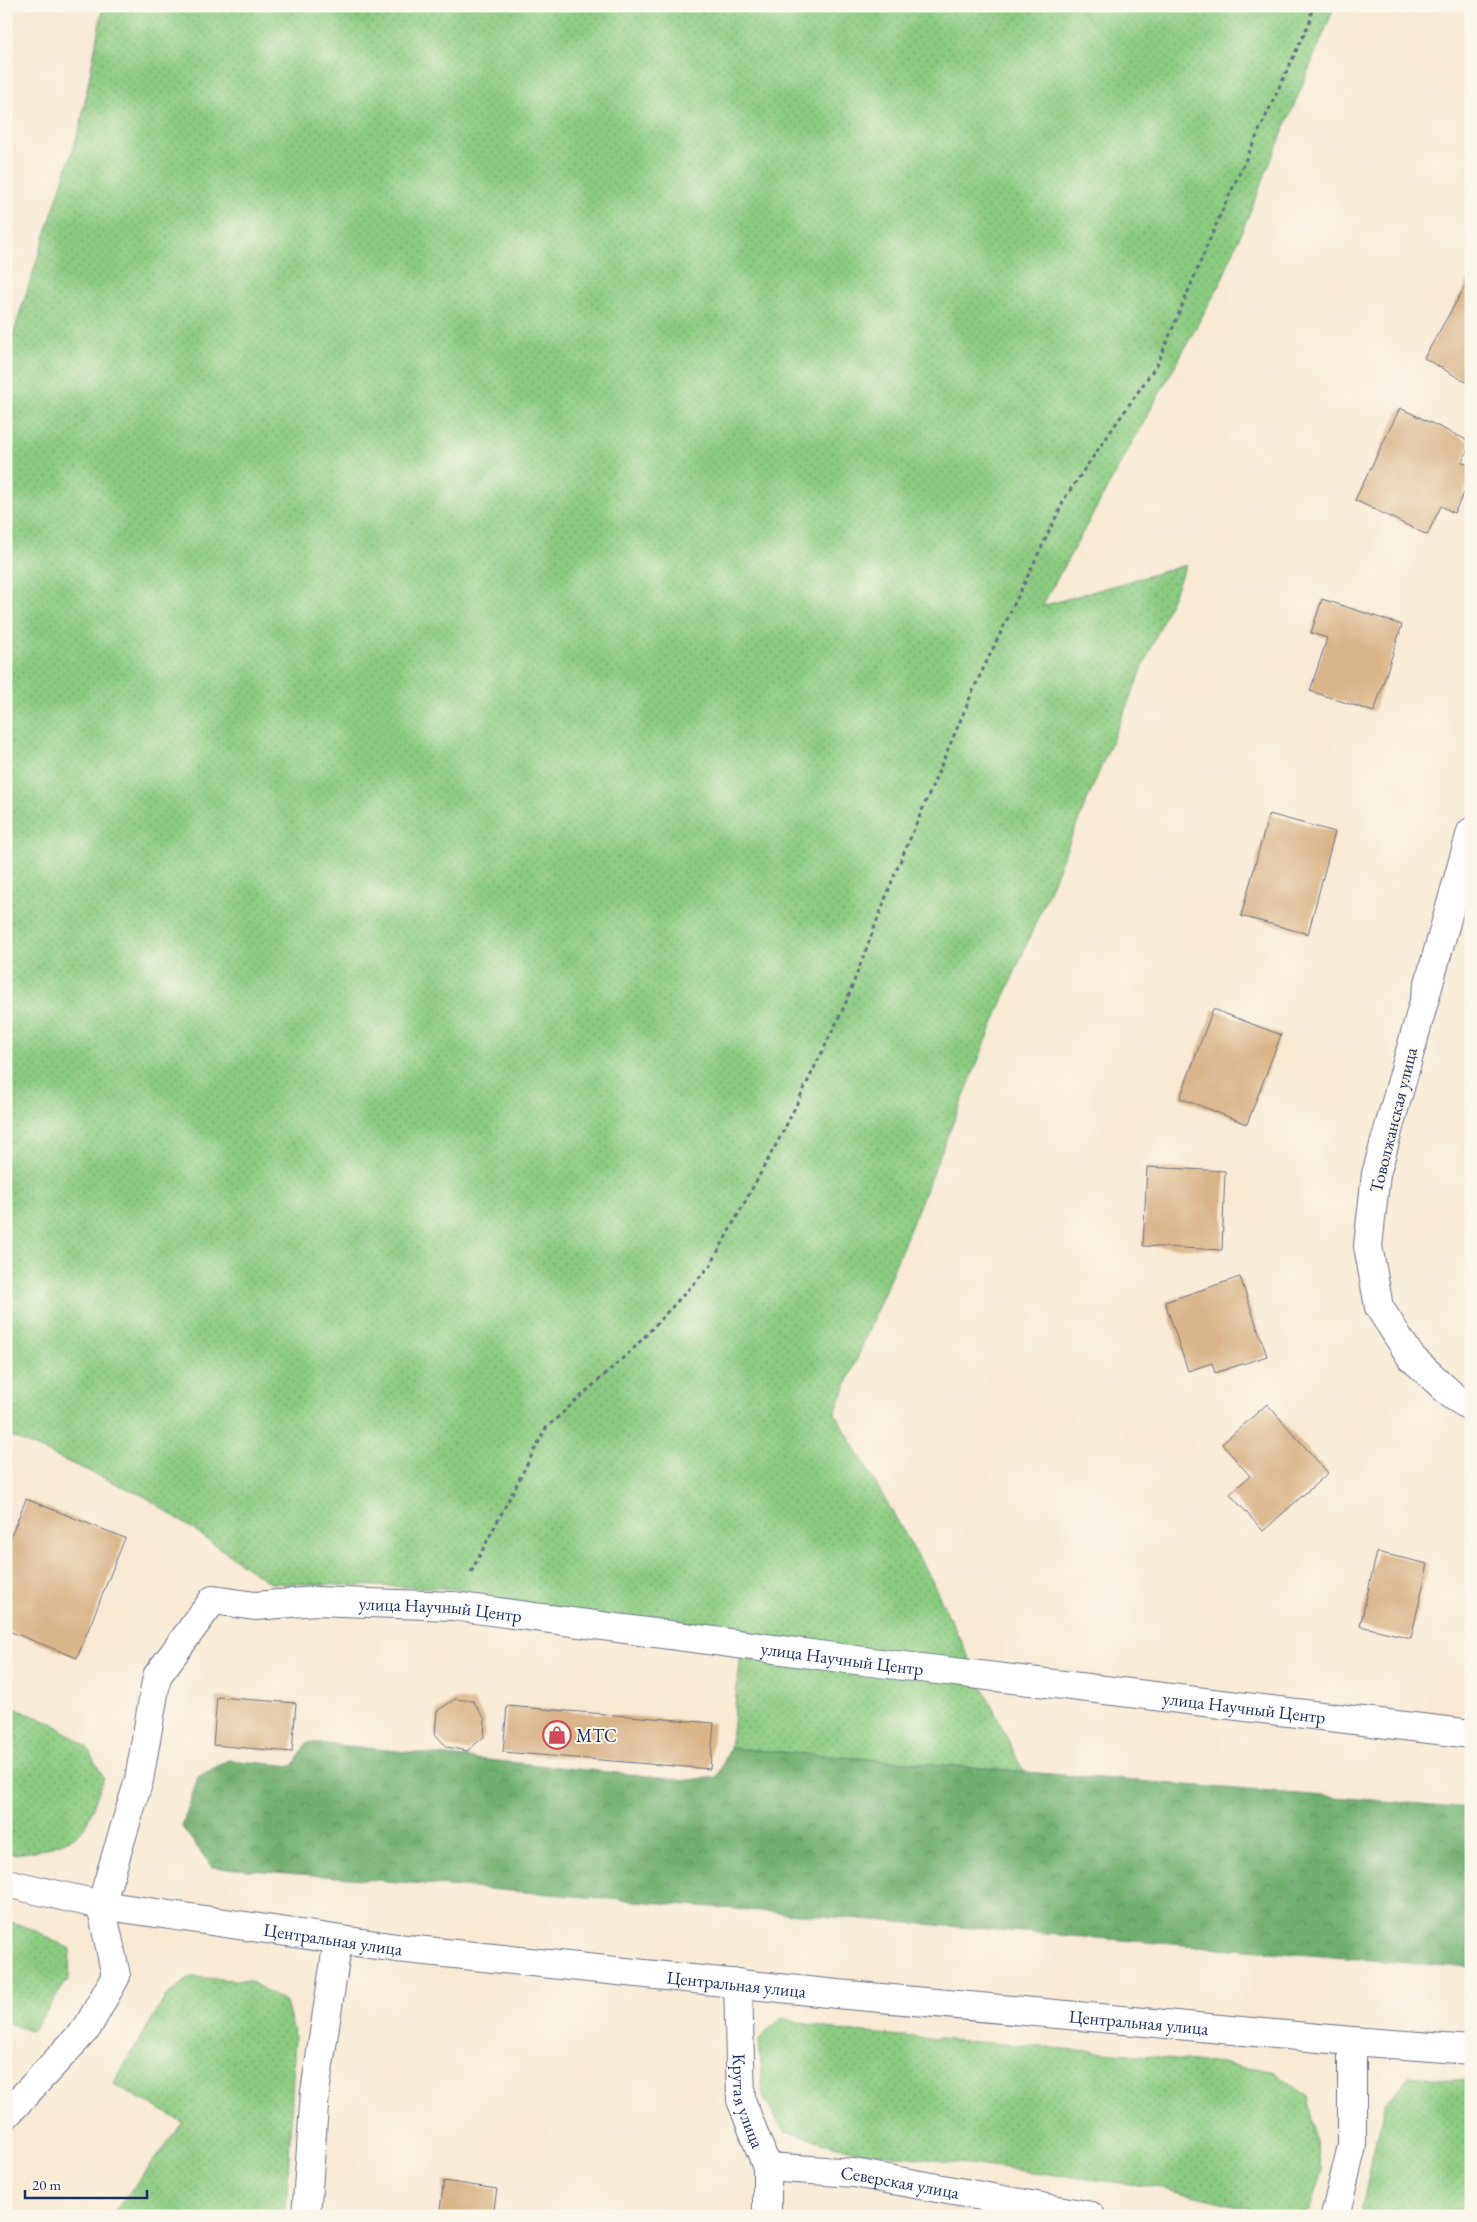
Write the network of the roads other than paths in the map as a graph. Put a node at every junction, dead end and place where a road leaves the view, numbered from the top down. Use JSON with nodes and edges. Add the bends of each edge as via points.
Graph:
{"nodes":[{"id":1,"x":1471,"y":832,"type":"edge"},
{"id":2,"x":1471,"y":1407,"type":"edge"},
{"id":3,"x":1471,"y":1734,"type":"edge"},
{"id":4,"x":6,"y":1883,"type":"edge"},
{"id":5,"x":101,"y":1905,"type":"junction"},
{"id":6,"x":338,"y":1940,"type":"junction"},
{"id":7,"x":738,"y":1983,"type":"junction"},
{"id":8,"x":1352,"y":2041,"type":"junction"},
{"id":9,"x":1471,"y":2050,"type":"edge"},
{"id":10,"x":6,"y":2116,"type":"edge"},
{"id":11,"x":767,"y":2167,"type":"junction"},
{"id":12,"x":306,"y":2216,"type":"edge"},
{"id":13,"x":767,"y":2216,"type":"edge"},
{"id":14,"x":1091,"y":2216,"type":"edge"},
{"id":15,"x":1335,"y":2216,"type":"edge"}],
"edges":[{"from":1,"to":2,"type":"street","name":"Товолжанская улица","via":[[1376,1174],[1368,1246],[1379,1306],[1400,1340],[1411,1357],[1453,1396]]},
{"from":3,"to":5,"type":"street","name":"улица Научный Центр","via":[[881,1663],[453,1606],[315,1601],[255,1606],[213,1600],[157,1676],[139,1780]]},
{"from":4,"to":5,"type":"street","name":"Центральная улица"},
{"from":5,"to":6,"type":"street","name":"Центральная улица"},
{"from":5,"to":10,"type":"street","via":[[116,1976],[87,2028]]},
{"from":6,"to":7,"type":"street","name":"Центральная улица"},
{"from":6,"to":12,"type":"street","via":[[315,2092]]},
{"from":7,"to":8,"type":"street","name":"Центральная улица"},
{"from":7,"to":11,"type":"street","name":"Крутая улица","via":[[741,2100]]},
{"from":8,"to":9,"type":"street","name":"Центральная улица"},
{"from":8,"to":15,"type":"street","via":[[1352,2146]]},
{"from":11,"to":13,"type":"street","name":"Крутая улица"},
{"from":11,"to":14,"type":"street","name":"Северская улица","via":[[854,2172]]}]}
